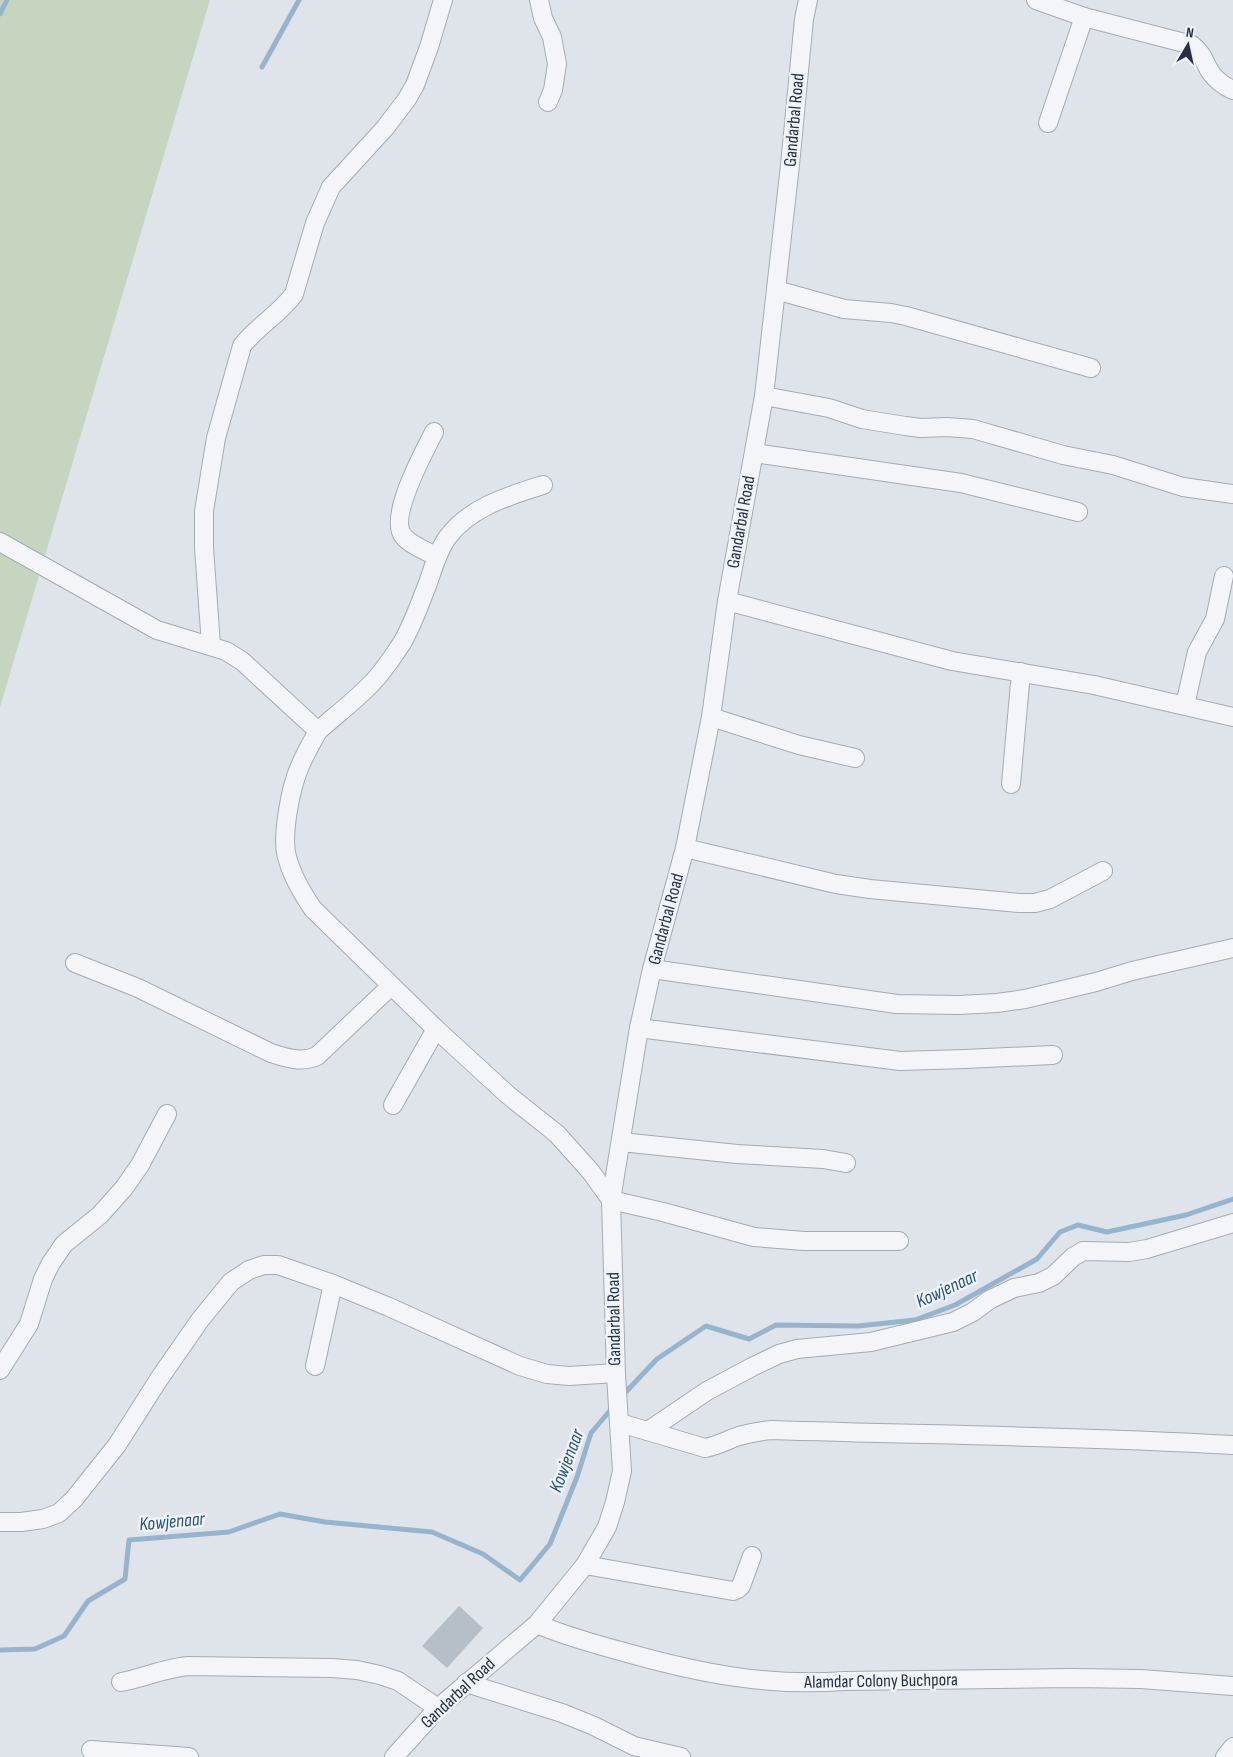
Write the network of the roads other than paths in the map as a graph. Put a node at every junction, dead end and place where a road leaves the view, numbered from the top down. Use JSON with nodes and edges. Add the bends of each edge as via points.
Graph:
{"nodes":[{"id":1,"x":443,"y":0,"type":"edge"},
{"id":2,"x":539,"y":0,"type":"edge"},
{"id":3,"x":808,"y":0,"type":"edge"},
{"id":4,"x":1036,"y":0,"type":"edge"},
{"id":5,"x":1084,"y":17,"type":"junction"},
{"id":6,"x":1233,"y":90,"type":"edge"},
{"id":7,"x":548,"y":102,"type":"dead end"},
{"id":8,"x":1048,"y":123,"type":"dead end"},
{"id":9,"x":776,"y":290,"type":"junction"},
{"id":10,"x":1091,"y":368,"type":"dead end"},
{"id":11,"x":764,"y":396,"type":"junction"},
{"id":12,"x":434,"y":432,"type":"dead end"},
{"id":13,"x":754,"y":452,"type":"junction"},
{"id":14,"x":543,"y":485,"type":"dead end"},
{"id":15,"x":1233,"y":494,"type":"edge"},
{"id":16,"x":1078,"y":512,"type":"dead end"},
{"id":17,"x":0,"y":542,"type":"edge"},
{"id":18,"x":438,"y":557,"type":"junction"},
{"id":19,"x":1224,"y":576,"type":"dead end"},
{"id":20,"x":727,"y":600,"type":"junction"},
{"id":21,"x":211,"y":645,"type":"junction"},
{"id":22,"x":1021,"y":672,"type":"junction"},
{"id":23,"x":1185,"y":705,"type":"junction"},
{"id":24,"x":711,"y":717,"type":"junction"},
{"id":25,"x":1233,"y":717,"type":"edge"},
{"id":26,"x":318,"y":731,"type":"junction"},
{"id":27,"x":855,"y":758,"type":"dead end"},
{"id":28,"x":1011,"y":784,"type":"dead end"},
{"id":29,"x":685,"y":848,"type":"junction"},
{"id":30,"x":1103,"y":871,"type":"dead end"},
{"id":31,"x":1233,"y":948,"type":"edge"},
{"id":32,"x":75,"y":963,"type":"dead end"},
{"id":33,"x":652,"y":969,"type":"junction"},
{"id":34,"x":390,"y":986,"type":"junction"},
{"id":35,"x":639,"y":1028,"type":"junction"},
{"id":36,"x":436,"y":1030,"type":"junction"},
{"id":37,"x":1053,"y":1054,"type":"dead end"},
{"id":38,"x":393,"y":1105,"type":"dead end"},
{"id":39,"x":167,"y":1114,"type":"dead end"},
{"id":40,"x":621,"y":1142,"type":"junction"},
{"id":41,"x":846,"y":1163,"type":"dead end"},
{"id":42,"x":611,"y":1200,"type":"junction"},
{"id":43,"x":1233,"y":1223,"type":"edge"},
{"id":44,"x":899,"y":1241,"type":"dead end"},
{"id":45,"x":333,"y":1284,"type":"junction"},
{"id":46,"x":316,"y":1366,"type":"dead end"},
{"id":47,"x":0,"y":1370,"type":"edge"},
{"id":48,"x":616,"y":1374,"type":"junction"},
{"id":49,"x":620,"y":1423,"type":"junction"},
{"id":50,"x":648,"y":1431,"type":"junction"},
{"id":51,"x":1233,"y":1445,"type":"edge"},
{"id":52,"x":0,"y":1522,"type":"edge"},
{"id":53,"x":752,"y":1556,"type":"dead end"},
{"id":54,"x":585,"y":1565,"type":"junction"},
{"id":55,"x":536,"y":1624,"type":"junction"},
{"id":56,"x":121,"y":1682,"type":"dead end"},
{"id":57,"x":466,"y":1682,"type":"junction"},
{"id":58,"x":1233,"y":1686,"type":"edge"},
{"id":59,"x":438,"y":1708,"type":"junction"},
{"id":60,"x":1233,"y":1747,"type":"edge"},
{"id":61,"x":91,"y":1750,"type":"dead end"},
{"id":62,"x":189,"y":1757,"type":"edge"},
{"id":63,"x":394,"y":1757,"type":"edge"},
{"id":64,"x":681,"y":1757,"type":"edge"},
{"id":65,"x":1225,"y":1757,"type":"edge"}],
"edges":[{"from":1,"to":21,"type":"street","via":[[415,85],[385,128],[332,187],[315,223],[294,294],[242,346],[216,438],[204,511]]},
{"from":2,"to":7,"type":"street","via":[[552,36],[557,64]]},
{"from":3,"to":9,"type":"street","name":"Gandarbal Road"},
{"from":4,"to":5,"type":"street"},
{"from":5,"to":6,"type":"street","via":[[1192,45],[1212,74]]},
{"from":5,"to":8,"type":"street"},
{"from":9,"to":10,"type":"street","via":[[844,309],[906,316]]},
{"from":9,"to":11,"type":"street","name":"Gandarbal Road"},
{"from":11,"to":13,"type":"street","name":"Gandarbal Road"},
{"from":11,"to":15,"type":"street","via":[[905,426],[973,428],[1063,455],[1114,464],[1183,487]]},
{"from":12,"to":18,"type":"street","via":[[414,473],[398,523],[403,537]]},
{"from":13,"to":16,"type":"street","via":[[961,483]]},
{"from":13,"to":20,"type":"street","name":"Gandarbal Road"},
{"from":14,"to":18,"type":"street","via":[[500,499],[470,517],[454,529]]},
{"from":17,"to":21,"type":"street","via":[[157,630]]},
{"from":18,"to":26,"type":"street","via":[[403,641],[386,666],[373,682]]},
{"from":19,"to":23,"type":"street","via":[[1215,619],[1197,652]]},
{"from":20,"to":22,"type":"street","via":[[952,660]]},
{"from":20,"to":24,"type":"street","name":"Gandarbal Road"},
{"from":21,"to":26,"type":"street","via":[[242,661]]},
{"from":22,"to":23,"type":"street"},
{"from":22,"to":28,"type":"street"},
{"from":23,"to":25,"type":"street"},
{"from":24,"to":27,"type":"street","via":[[799,745]]},
{"from":24,"to":29,"type":"street","name":"Gandarbal Road"},
{"from":26,"to":34,"type":"street","via":[[294,786],[285,836],[286,856],[300,891],[313,909]]},
{"from":29,"to":30,"type":"street","via":[[836,884],[1019,903],[1050,899]]},
{"from":29,"to":33,"type":"street","name":"Gandarbal Road"},
{"from":31,"to":33,"type":"street","via":[[1025,999],[959,1005],[896,1004]]},
{"from":32,"to":34,"type":"street","via":[[138,988],[271,1053],[294,1059],[317,1056]]},
{"from":33,"to":35,"type":"street","name":"Gandarbal Road"},
{"from":34,"to":36,"type":"street"},
{"from":35,"to":37,"type":"street","via":[[900,1061]]},
{"from":35,"to":40,"type":"street","name":"Gandarbal Road"},
{"from":36,"to":38,"type":"street"},
{"from":36,"to":42,"type":"street","via":[[557,1134]]},
{"from":39,"to":47,"type":"street","via":[[140,1166],[124,1188],[100,1215],[64,1244],[51,1263],[28,1324]]},
{"from":40,"to":41,"type":"street"},
{"from":40,"to":42,"type":"street","name":"Gandarbal Road"},
{"from":42,"to":44,"type":"street","via":[[754,1237],[804,1241]]},
{"from":42,"to":48,"type":"street","name":"Gandarbal Road"},
{"from":43,"to":50,"type":"street","via":[[1148,1249],[1084,1251],[1053,1276],[1014,1288],[946,1324],[871,1342],[796,1349],[778,1354],[707,1391]]},
{"from":45,"to":46,"type":"street"},
{"from":45,"to":48,"type":"street","via":[[520,1366],[569,1376]]},
{"from":45,"to":52,"type":"street","via":[[278,1265],[250,1270],[232,1282],[200,1320],[117,1445],[74,1499],[59,1513],[43,1519]]},
{"from":48,"to":49,"type":"street","name":"Gandarbal Road"},
{"from":49,"to":50,"type":"street"},
{"from":49,"to":54,"type":"street","name":"Gandarbal Road","via":[[622,1471],[615,1502],[607,1527]]},
{"from":50,"to":51,"type":"street","via":[[705,1448],[739,1436],[772,1430],[1118,1438]]},
{"from":53,"to":54,"type":"street","via":[[741,1586],[733,1591]]},
{"from":54,"to":55,"type":"street","name":"Gandarbal Road"},
{"from":55,"to":57,"type":"street","name":"Gandarbal Road"},
{"from":55,"to":58,"type":"street","name":"Alamdar Colony Buchpora","via":[[562,1635],[657,1662],[735,1678],[783,1683],[1072,1678]]},
{"from":56,"to":59,"type":"street","via":[[188,1666],[332,1668],[398,1681]]},
{"from":57,"to":59,"type":"street","name":"Gandarbal Road"},
{"from":57,"to":64,"type":"street","via":[[562,1713],[634,1746]]},
{"from":59,"to":63,"type":"street","name":"Gandarbal Road"},
{"from":60,"to":65,"type":"street"},
{"from":61,"to":62,"type":"street"}]}
